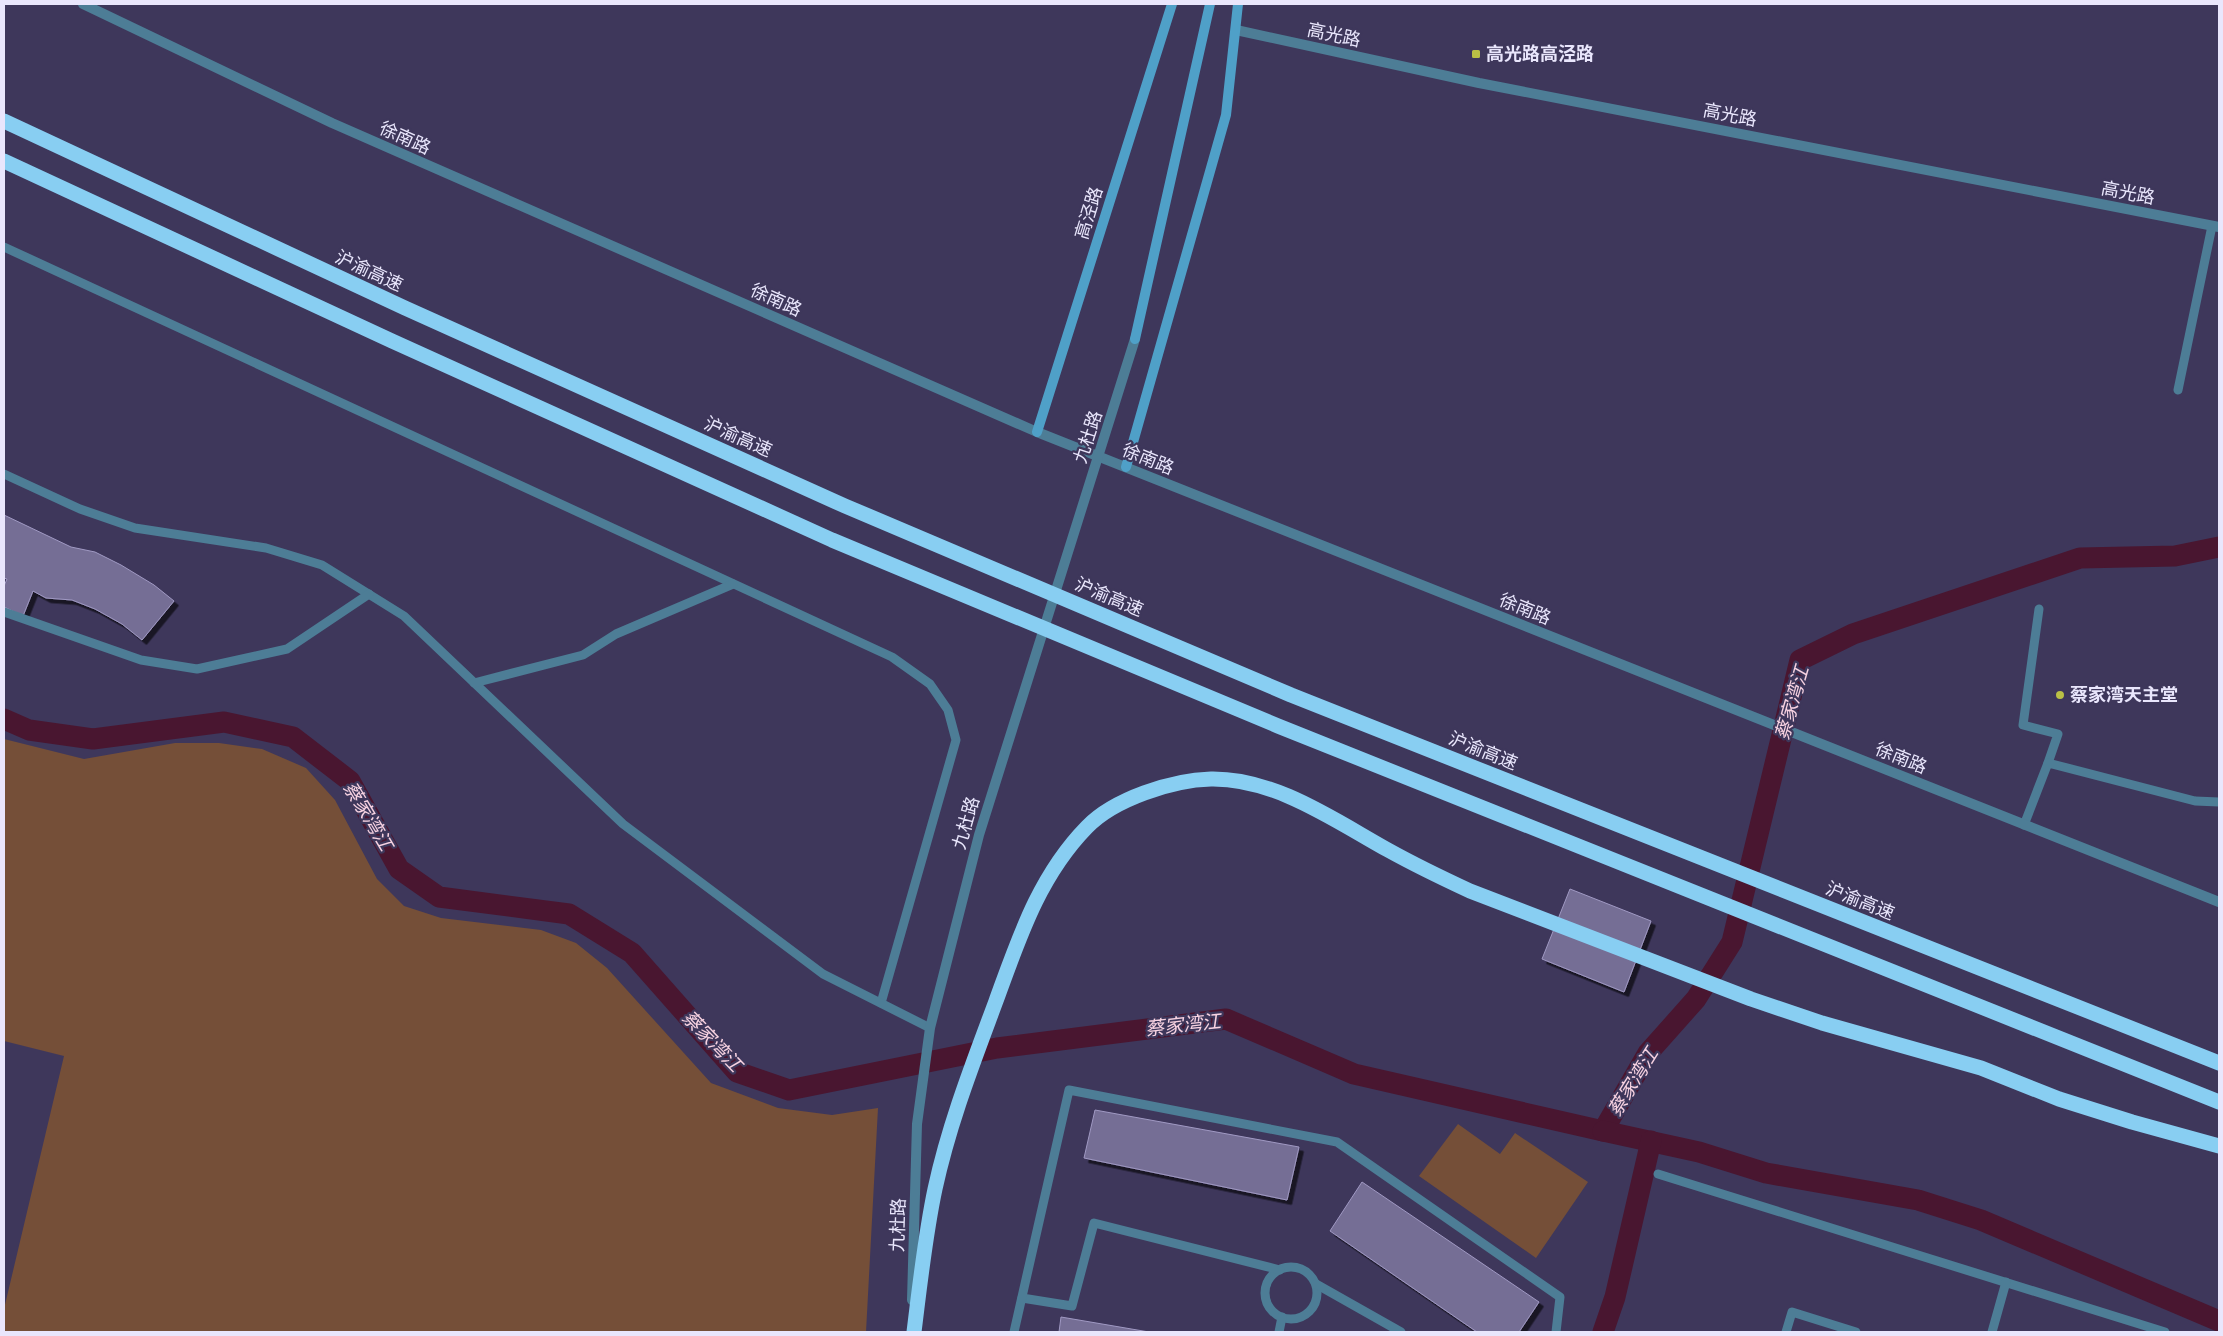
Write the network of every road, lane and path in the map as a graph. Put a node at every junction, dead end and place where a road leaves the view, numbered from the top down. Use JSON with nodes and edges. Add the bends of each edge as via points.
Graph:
{"nodes":[{"id":1,"x":83,"y":4,"type":"edge"},
{"id":2,"x":1172,"y":4,"type":"edge"},
{"id":3,"x":1210,"y":4,"type":"edge"},
{"id":4,"x":1238,"y":4,"type":"edge"},
{"id":5,"x":1236,"y":30,"type":"junction"},
{"id":6,"x":4,"y":114,"type":"edge"},
{"id":7,"x":4,"y":121,"type":"edge"},
{"id":8,"x":4,"y":161,"type":"edge"},
{"id":9,"x":2215,"y":226,"type":"edge"},
{"id":10,"x":4,"y":248,"type":"edge"},
{"id":11,"x":1135,"y":339,"type":"joint"},
{"id":12,"x":487,"y":345,"type":"junction"},
{"id":13,"x":2178,"y":390,"type":"dead end"},
{"id":14,"x":1037,"y":432,"type":"junction"},
{"id":15,"x":1126,"y":467,"type":"junction"},
{"id":16,"x":4,"y":474,"type":"edge"},
{"id":17,"x":733,"y":584,"type":"junction"},
{"id":18,"x":369,"y":594,"type":"junction"},
{"id":19,"x":2039,"y":609,"type":"dead end"},
{"id":20,"x":4,"y":612,"type":"edge"},
{"id":21,"x":474,"y":683,"type":"junction"},
{"id":22,"x":2048,"y":763,"type":"junction"},
{"id":23,"x":2219,"y":802,"type":"edge"},
{"id":24,"x":2024,"y":825,"type":"junction"},
{"id":25,"x":2219,"y":902,"type":"edge"},
{"id":26,"x":1795,"y":934,"type":"junction"},
{"id":27,"x":880,"y":1003,"type":"junction"},
{"id":28,"x":930,"y":1028,"type":"junction"},
{"id":29,"x":2219,"y":1063,"type":"edge"},
{"id":30,"x":2219,"y":1102,"type":"edge"},
{"id":31,"x":2219,"y":1108,"type":"edge"},
{"id":32,"x":2219,"y":1146,"type":"edge"},
{"id":33,"x":1658,"y":1174,"type":"dead end"},
{"id":34,"x":1280,"y":1270,"type":"junction"},
{"id":35,"x":2006,"y":1282,"type":"junction"},
{"id":36,"x":1316,"y":1284,"type":"junction"},
{"id":37,"x":1022,"y":1298,"type":"junction"},
{"id":38,"x":1282,"y":1317,"type":"junction"},
{"id":39,"x":912,"y":1332,"type":"edge"},
{"id":40,"x":1014,"y":1332,"type":"edge"},
{"id":41,"x":1279,"y":1332,"type":"edge"},
{"id":42,"x":1401,"y":1332,"type":"edge"},
{"id":43,"x":1556,"y":1332,"type":"edge"},
{"id":44,"x":1786,"y":1332,"type":"edge"},
{"id":45,"x":1856,"y":1332,"type":"edge"},
{"id":46,"x":1992,"y":1332,"type":"edge"},
{"id":47,"x":2165,"y":1332,"type":"edge"}],
"edges":[{"from":1,"to":14,"type":"street","name":"徐南路","via":[[332,123]]},
{"from":2,"to":14,"type":"main road","name":"高泾路"},
{"from":3,"to":11,"type":"main road"},
{"from":4,"to":5,"type":"main road"},
{"from":5,"to":9,"type":"street","name":"高光路","via":[[1488,85]]},
{"from":5,"to":15,"type":"main road","via":[[1226,115]]},
{"from":6,"to":12,"type":"highway"},
{"from":7,"to":12,"type":"highway","name":"沪渝高速"},
{"from":8,"to":26,"type":"highway","via":[[832,540],[1278,726]]},
{"from":9,"to":13,"type":"lane"},
{"from":10,"to":17,"type":"lane"},
{"from":11,"to":28,"type":"street","name":"九杜路","via":[[979,835]]},
{"from":12,"to":29,"type":"highway","name":"沪渝高速","via":[[845,506],[1264,683]]},
{"from":14,"to":15,"type":"street","name":"徐南路"},
{"from":15,"to":24,"type":"street","name":"徐南路"},
{"from":16,"to":18,"type":"lane","via":[[80,509],[135,528],[266,548],[322,565]]},
{"from":17,"to":21,"type":"lane","via":[[616,634],[583,655]]},
{"from":17,"to":27,"type":"lane","via":[[892,657],[930,684],[948,710],[956,740]]},
{"from":18,"to":20,"type":"lane","via":[[287,649],[197,669],[141,660]]},
{"from":18,"to":21,"type":"lane","via":[[404,616]]},
{"from":19,"to":22,"type":"lane","via":[[2023,725],[2058,734]]},
{"from":21,"to":27,"type":"lane","via":[[623,824],[823,974]]},
{"from":22,"to":23,"type":"lane","via":[[2195,801]]},
{"from":22,"to":24,"type":"lane"},
{"from":24,"to":25,"type":"street","name":"徐南路"},
{"from":26,"to":30,"type":"highway"},
{"from":26,"to":31,"type":"highway"},
{"from":27,"to":28,"type":"lane"},
{"from":28,"to":39,"type":"street","name":"九杜路","via":[[917,1124]]},
{"from":32,"to":39,"type":"highway","via":[[2132,1122],[2059,1099],[1981,1068],[1822,1023],[1751,999],[1470,891],[1283,794],[1248,783],[1211,779],[1169,785],[1127,800],[1089,825],[1060,857],[1034,902],[964,1088],[935,1188]]},
{"from":33,"to":35,"type":"lane"},
{"from":34,"to":36,"type":"lane","via":[[1297,1267],[1305,1270]]},
{"from":34,"to":37,"type":"lane","via":[[1094,1223],[1072,1306]]},
{"from":34,"to":38,"type":"lane","via":[[1268,1281],[1265,1290],[1269,1306]]},
{"from":35,"to":46,"type":"lane"},
{"from":35,"to":47,"type":"lane"},
{"from":36,"to":38,"type":"lane","via":[[1318,1293],[1312,1309],[1298,1318]]},
{"from":36,"to":42,"type":"lane"},
{"from":37,"to":40,"type":"lane"},
{"from":37,"to":43,"type":"lane","via":[[1069,1090],[1337,1142],[1560,1297]]},
{"from":38,"to":41,"type":"lane"},
{"from":44,"to":45,"type":"lane","via":[[1792,1312]]}]}
